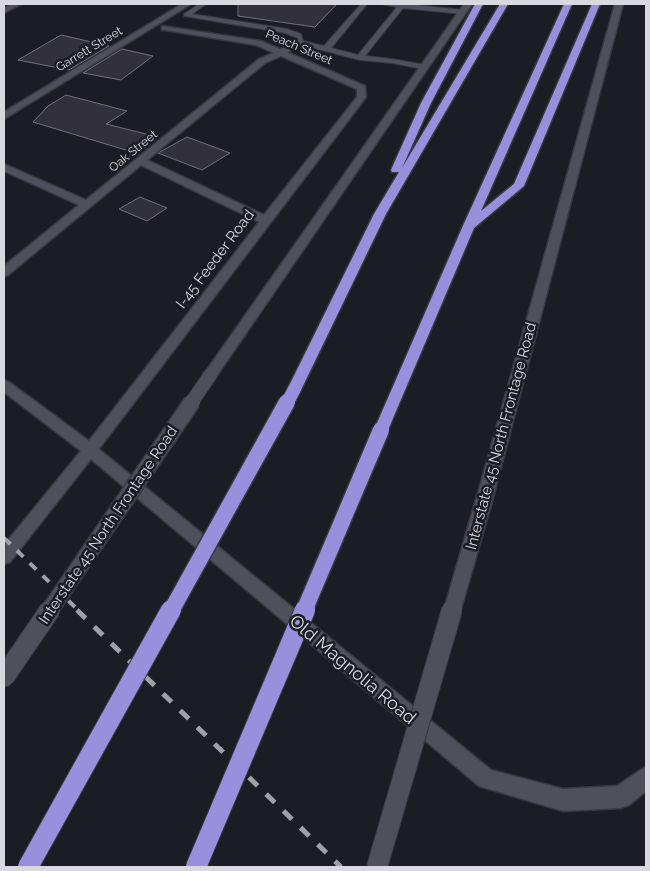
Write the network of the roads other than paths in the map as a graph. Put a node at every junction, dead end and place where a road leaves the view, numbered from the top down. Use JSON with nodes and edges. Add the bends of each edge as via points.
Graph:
{"nodes":[{"id":1,"x":17,"y":4,"type":"edge"},
{"id":2,"x":187,"y":4,"type":"edge"},
{"id":3,"x":203,"y":4,"type":"edge"},
{"id":4,"x":364,"y":4,"type":"edge"},
{"id":5,"x":384,"y":4,"type":"edge"},
{"id":6,"x":479,"y":4,"type":"edge"},
{"id":7,"x":504,"y":4,"type":"edge"},
{"id":8,"x":568,"y":4,"type":"edge"},
{"id":9,"x":596,"y":4,"type":"edge"},
{"id":10,"x":619,"y":4,"type":"edge"},
{"id":11,"x":402,"y":5,"type":"edge"},
{"id":12,"x":466,"y":8,"type":"edge"},
{"id":13,"x":4,"y":11,"type":"edge"},
{"id":14,"x":165,"y":28,"type":"dead end"},
{"id":15,"x":300,"y":42,"type":"junction"},
{"id":16,"x":326,"y":49,"type":"junction"},
{"id":17,"x":280,"y":53,"type":"junction"},
{"id":18,"x":360,"y":58,"type":"junction"},
{"id":19,"x":423,"y":67,"type":"junction"},
{"id":20,"x":362,"y":88,"type":"joint"},
{"id":21,"x":4,"y":116,"type":"edge"},
{"id":22,"x":141,"y":161,"type":"junction"},
{"id":23,"x":4,"y":167,"type":"edge"},
{"id":24,"x":86,"y":204,"type":"junction"},
{"id":25,"x":380,"y":214,"type":"junction"},
{"id":26,"x":265,"y":220,"type":"junction"},
{"id":27,"x":468,"y":228,"type":"junction"},
{"id":28,"x":4,"y":272,"type":"edge"},
{"id":29,"x":4,"y":385,"type":"edge"},
{"id":30,"x":90,"y":450,"type":"junction"},
{"id":31,"x":4,"y":557,"type":"edge"},
{"id":32,"x":4,"y":677,"type":"edge"},
{"id":33,"x":646,"y":778,"type":"edge"},
{"id":34,"x":28,"y":867,"type":"edge"},
{"id":35,"x":196,"y":867,"type":"edge"},
{"id":36,"x":377,"y":867,"type":"edge"}],
"edges":[{"from":1,"to":13,"type":"street"},
{"from":2,"to":21,"type":"street","name":"Garrett Street"},
{"from":3,"to":15,"type":"lane","via":[[186,15],[287,31],[298,36]]},
{"from":4,"to":16,"type":"lane"},
{"from":5,"to":11,"type":"lane"},
{"from":6,"to":25,"type":"highway","via":[[426,103]]},
{"from":7,"to":25,"type":"highway"},
{"from":8,"to":27,"type":"highway"},
{"from":9,"to":27,"type":"highway","via":[[519,186]]},
{"from":10,"to":36,"type":"street","name":"Interstate 45 North Frontage Road","bridge":true,"via":[[485,497]]},
{"from":11,"to":12,"type":"lane"},
{"from":11,"to":18,"type":"lane"},
{"from":12,"to":19,"type":"street","name":"Interstate 45 North Frontage Road"},
{"from":14,"to":17,"type":"street","name":"Peach Street","via":[[258,43]]},
{"from":15,"to":16,"type":"lane"},
{"from":15,"to":17,"type":"lane"},
{"from":16,"to":18,"type":"lane"},
{"from":17,"to":20,"type":"street","name":"Peach Street"},
{"from":17,"to":22,"type":"street","name":"Oak Street","via":[[262,61]]},
{"from":18,"to":19,"type":"lane"},
{"from":19,"to":32,"type":"street","name":"Interstate 45 North Frontage Road","bridge":true},
{"from":20,"to":26,"type":"street","name":"I-45 Feeder Road","via":[[360,97]]},
{"from":22,"to":24,"type":"street","name":"Oak Street"},
{"from":22,"to":26,"type":"street"},
{"from":23,"to":24,"type":"street"},
{"from":24,"to":28,"type":"street","name":"Oak Street"},
{"from":25,"to":34,"type":"highway","bridge":true,"via":[[294,390]]},
{"from":26,"to":30,"type":"street","name":"I-45 Feeder Road"},
{"from":27,"to":35,"type":"highway","bridge":true},
{"from":29,"to":30,"type":"street","name":"Old Magnolia Road"},
{"from":30,"to":31,"type":"street","name":"I-45 Feeder Road"},
{"from":30,"to":33,"type":"street","name":"Old Magnolia Road","via":[[486,779],[563,800],[621,797]]}]}
